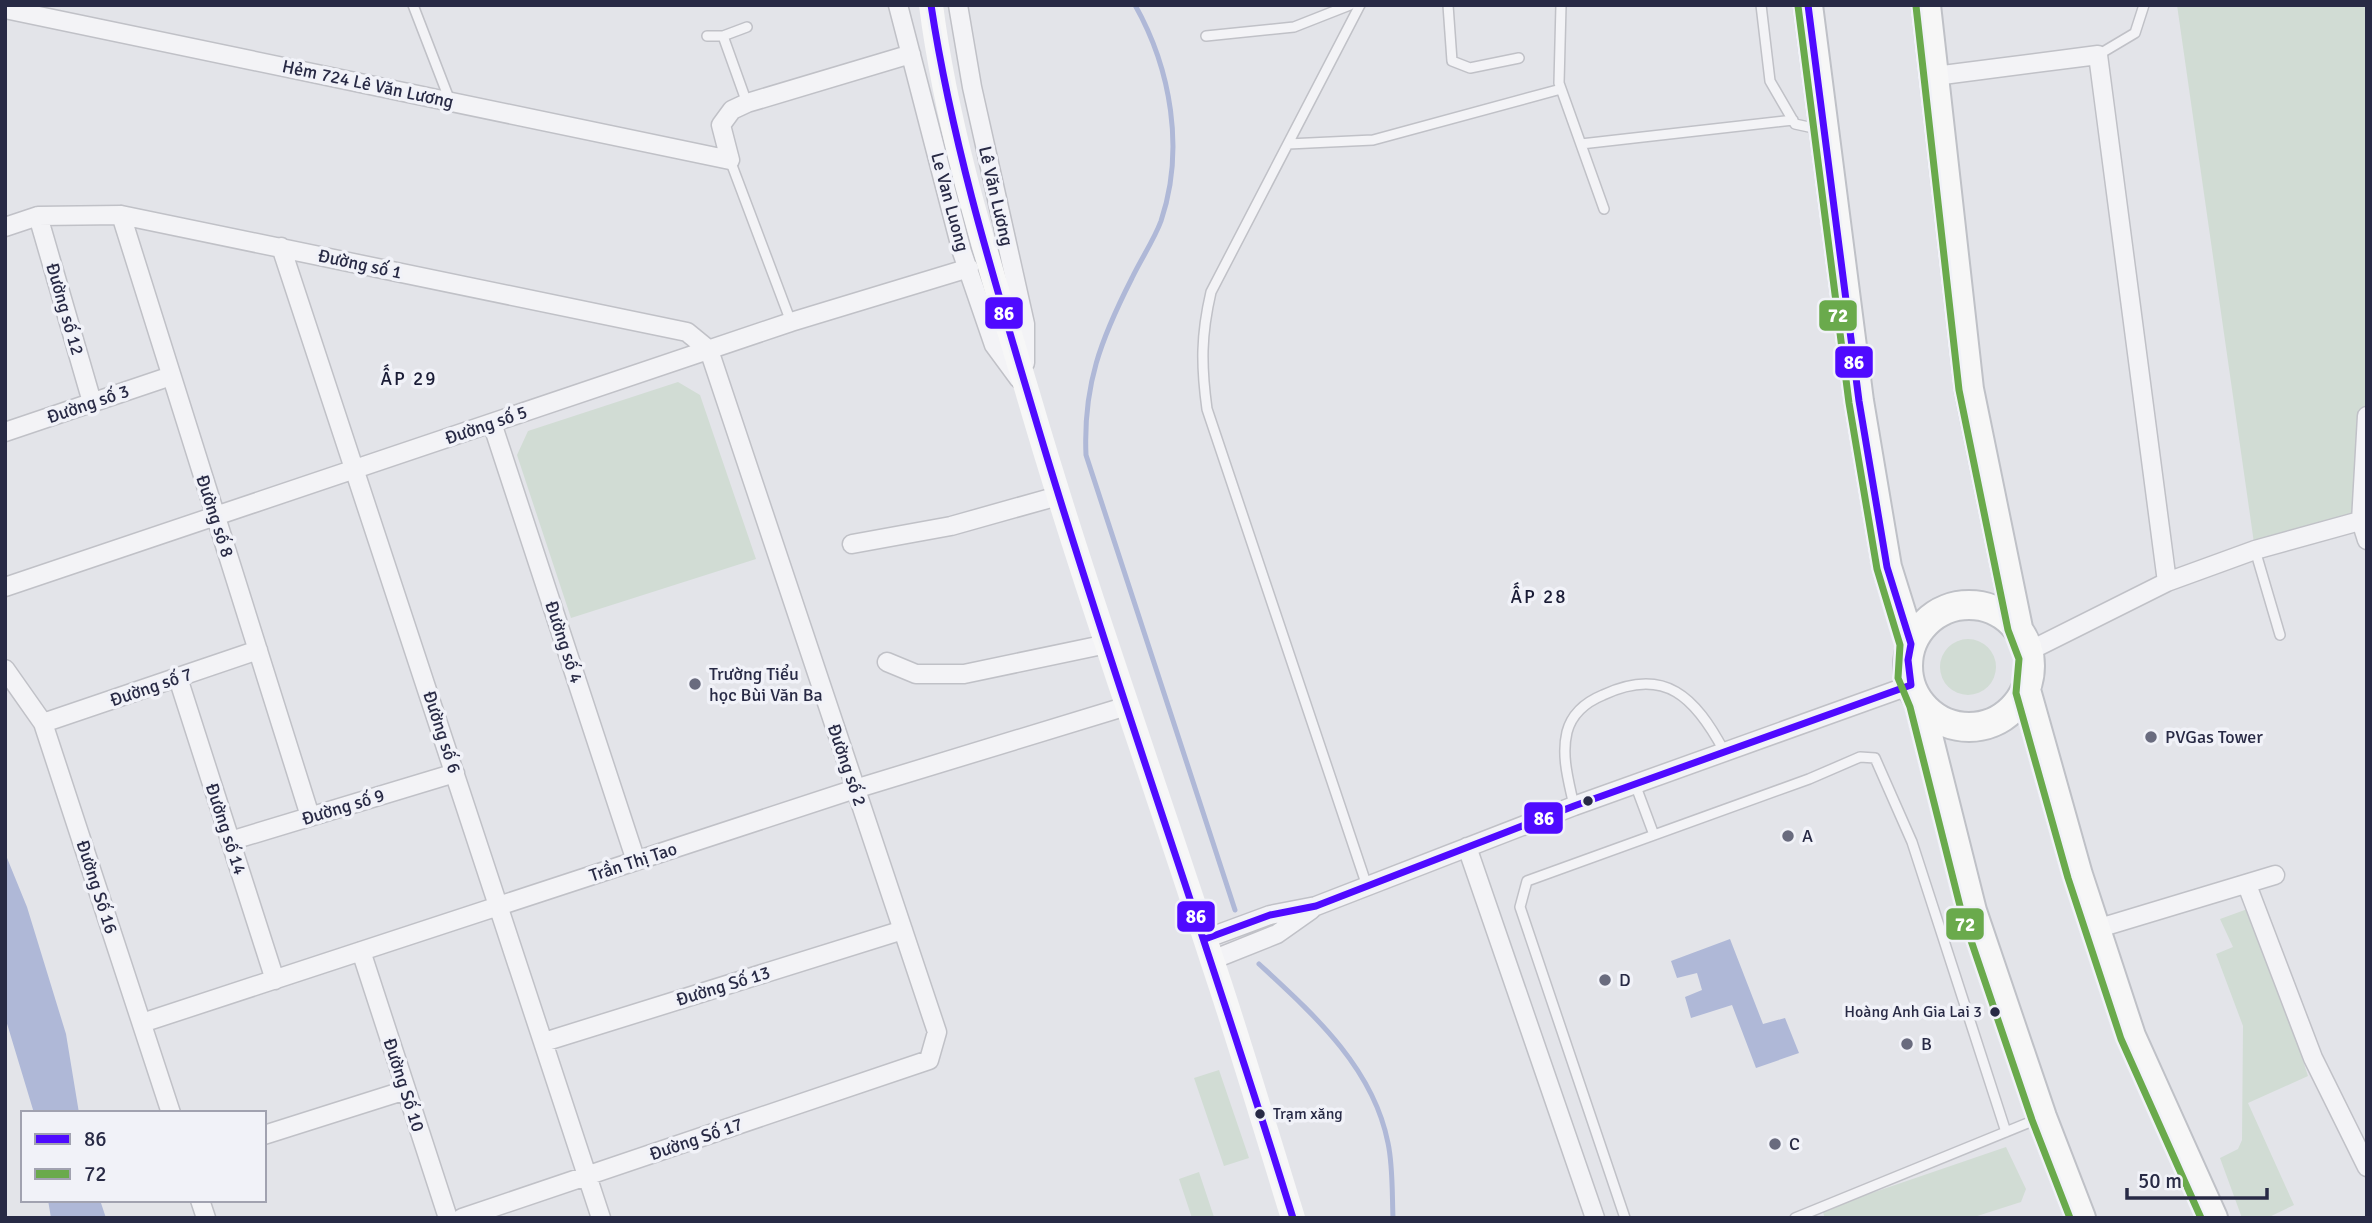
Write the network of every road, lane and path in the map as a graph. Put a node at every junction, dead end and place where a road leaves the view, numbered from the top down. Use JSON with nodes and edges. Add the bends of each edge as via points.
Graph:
{"nodes":[{"id":1,"x":413,"y":5,"type":"edge"},
{"id":2,"x":898,"y":5,"type":"edge"},
{"id":3,"x":931,"y":5,"type":"edge"},
{"id":4,"x":958,"y":5,"type":"edge"},
{"id":5,"x":1350,"y":5,"type":"edge"},
{"id":6,"x":1360,"y":5,"type":"edge"},
{"id":7,"x":1448,"y":5,"type":"edge"},
{"id":8,"x":1560,"y":5,"type":"edge"},
{"id":9,"x":1761,"y":5,"type":"edge"},
{"id":10,"x":1808,"y":5,"type":"edge"},
{"id":11,"x":1926,"y":5,"type":"edge"},
{"id":12,"x":2144,"y":5,"type":"edge"},
{"id":13,"x":5,"y":9,"type":"edge"},
{"id":14,"x":747,"y":27,"type":"dead end"},
{"id":15,"x":707,"y":36,"type":"dead end"},
{"id":16,"x":723,"y":36,"type":"junction"},
{"id":17,"x":1206,"y":36,"type":"dead end"},
{"id":18,"x":911,"y":54,"type":"junction"},
{"id":19,"x":2098,"y":55,"type":"junction"},
{"id":20,"x":1519,"y":58,"type":"dead end"},
{"id":21,"x":1936,"y":76,"type":"junction"},
{"id":22,"x":1561,"y":89,"type":"junction"},
{"id":23,"x":450,"y":101,"type":"junction"},
{"id":24,"x":747,"y":103,"type":"junction"},
{"id":25,"x":1793,"y":120,"type":"junction"},
{"id":26,"x":1824,"y":130,"type":"junction"},
{"id":27,"x":1288,"y":144,"type":"junction"},
{"id":28,"x":1581,"y":144,"type":"junction"},
{"id":29,"x":730,"y":160,"type":"junction"},
{"id":30,"x":1604,"y":209,"type":"dead end"},
{"id":31,"x":121,"y":215,"type":"junction"},
{"id":32,"x":38,"y":216,"type":"junction"},
{"id":33,"x":5,"y":227,"type":"edge"},
{"id":34,"x":281,"y":247,"type":"junction"},
{"id":35,"x":969,"y":268,"type":"junction"},
{"id":36,"x":791,"y":322,"type":"junction"},
{"id":37,"x":709,"y":350,"type":"junction"},
{"id":38,"x":171,"y":376,"type":"junction"},
{"id":39,"x":1026,"y":387,"type":"junction"},
{"id":40,"x":92,"y":402,"type":"junction"},
{"id":41,"x":2367,"y":416,"type":"edge"},
{"id":42,"x":492,"y":423,"type":"junction"},
{"id":43,"x":5,"y":432,"type":"edge"},
{"id":44,"x":355,"y":469,"type":"junction"},
{"id":45,"x":1058,"y":496,"type":"junction"},
{"id":46,"x":216,"y":516,"type":"junction"},
{"id":47,"x":2364,"y":520,"type":"edge"},
{"id":48,"x":2367,"y":540,"type":"edge"},
{"id":49,"x":852,"y":544,"type":"dead end"},
{"id":50,"x":2255,"y":550,"type":"junction"},
{"id":51,"x":2167,"y":582,"type":"junction"},
{"id":52,"x":5,"y":587,"type":"edge"},
{"id":53,"x":2280,"y":635,"type":"dead end"},
{"id":54,"x":2024,"y":639,"type":"junction"},
{"id":55,"x":1911,"y":644,"type":"junction"},
{"id":56,"x":1107,"y":645,"type":"junction"},
{"id":57,"x":258,"y":650,"type":"junction"},
{"id":58,"x":887,"y":662,"type":"dead end"},
{"id":59,"x":5,"y":669,"type":"edge"},
{"id":60,"x":178,"y":678,"type":"junction"},
{"id":61,"x":2026,"y":690,"type":"junction"},
{"id":62,"x":1916,"y":694,"type":"junction"},
{"id":63,"x":1127,"y":706,"type":"junction"},
{"id":64,"x":43,"y":723,"type":"junction"},
{"id":65,"x":1724,"y":751,"type":"junction"},
{"id":66,"x":455,"y":773,"type":"junction"},
{"id":67,"x":1635,"y":784,"type":"junction"},
{"id":68,"x":855,"y":789,"type":"junction"},
{"id":69,"x":1574,"y":806,"type":"junction"},
{"id":70,"x":310,"y":816,"type":"junction"},
{"id":71,"x":1654,"y":835,"type":"junction"},
{"id":72,"x":230,"y":841,"type":"junction"},
{"id":73,"x":1466,"y":847,"type":"junction"},
{"id":74,"x":636,"y":861,"type":"junction"},
{"id":75,"x":2275,"y":875,"type":"dead end"},
{"id":76,"x":2247,"y":885,"type":"junction"},
{"id":77,"x":1367,"y":886,"type":"junction"},
{"id":78,"x":499,"y":906,"type":"junction"},
{"id":79,"x":1316,"y":906,"type":"junction"},
{"id":80,"x":2096,"y":929,"type":"junction"},
{"id":81,"x":903,"y":930,"type":"junction"},
{"id":82,"x":1209,"y":949,"type":"junction"},
{"id":83,"x":361,"y":951,"type":"junction"},
{"id":84,"x":275,"y":980,"type":"junction"},
{"id":85,"x":142,"y":1023,"type":"junction"},
{"id":86,"x":544,"y":1042,"type":"junction"},
{"id":87,"x":929,"y":1060,"type":"joint"},
{"id":88,"x":406,"y":1090,"type":"junction"},
{"id":89,"x":170,"y":1111,"type":"edge"},
{"id":90,"x":2042,"y":1117,"type":"junction"},
{"id":91,"x":2006,"y":1132,"type":"junction"},
{"id":92,"x":266,"y":1134,"type":"edge"},
{"id":93,"x":2367,"y":1167,"type":"edge"},
{"id":94,"x":588,"y":1175,"type":"junction"},
{"id":95,"x":2079,"y":1217,"type":"edge"},
{"id":96,"x":448,"y":1218,"type":"edge"},
{"id":97,"x":462,"y":1218,"type":"edge"},
{"id":98,"x":601,"y":1218,"type":"edge"},
{"id":99,"x":1293,"y":1218,"type":"edge"},
{"id":100,"x":1595,"y":1218,"type":"edge"},
{"id":101,"x":1625,"y":1218,"type":"edge"},
{"id":102,"x":1795,"y":1218,"type":"edge"},
{"id":103,"x":2213,"y":1218,"type":"edge"}],
"edges":[{"from":1,"to":23,"type":"lane"},
{"from":2,"to":18,"type":"street","name":"Le Van Luong"},
{"from":3,"to":39,"type":"main road","name":"Le Van Luong","via":[[963,172]]},
{"from":4,"to":39,"type":"street","name":"Lê Văn Lương","via":[[974,99],[1025,324]]},
{"from":5,"to":17,"type":"lane","via":[[1294,27]]},
{"from":6,"to":27,"type":"lane"},
{"from":7,"to":20,"type":"lane","via":[[1452,61],[1470,68]]},
{"from":8,"to":22,"type":"lane"},
{"from":9,"to":25,"type":"lane","via":[[1770,81]]},
{"from":10,"to":26,"type":"main road"},
{"from":11,"to":21,"type":"main road"},
{"from":12,"to":19,"type":"lane","via":[[2136,33]]},
{"from":13,"to":23,"type":"street","name":"Hẻm 724 Lê Văn Lương"},
{"from":14,"to":16,"type":"lane"},
{"from":15,"to":16,"type":"lane"},
{"from":16,"to":24,"type":"lane"},
{"from":18,"to":24,"type":"street"},
{"from":18,"to":35,"type":"street","name":"Le Van Luong"},
{"from":19,"to":21,"type":"street"},
{"from":19,"to":51,"type":"street"},
{"from":21,"to":54,"type":"main road","via":[[1969,389]]},
{"from":22,"to":27,"type":"lane","via":[[1373,140]]},
{"from":22,"to":28,"type":"lane"},
{"from":23,"to":29,"type":"street","name":"Hẻm 724 Lê Văn Lương"},
{"from":24,"to":29,"type":"street","via":[[732,110],[721,125]]},
{"from":25,"to":26,"type":"lane"},
{"from":25,"to":28,"type":"lane"},
{"from":26,"to":55,"type":"main road","via":[[1859,401],[1887,566]]},
{"from":27,"to":77,"type":"lane","via":[[1212,292],[1202,333],[1202,372],[1207,409]]},
{"from":28,"to":30,"type":"lane"},
{"from":29,"to":36,"type":"lane"},
{"from":31,"to":32,"type":"street","name":"Đường số 1"},
{"from":31,"to":34,"type":"street","name":"Đường số 1"},
{"from":31,"to":38,"type":"street","name":"Đường số 8"},
{"from":32,"to":33,"type":"street","name":"Đường số 1"},
{"from":32,"to":40,"type":"street","name":"Đường số 12"},
{"from":34,"to":37,"type":"street","name":"Đường số 1","via":[[687,332]]},
{"from":34,"to":44,"type":"street","name":"Đường số 6"},
{"from":35,"to":36,"type":"street","name":"Đường số 5"},
{"from":35,"to":39,"type":"street","name":"Le Van Luong","via":[[994,345]]},
{"from":36,"to":37,"type":"street","name":"Đường số 5"},
{"from":37,"to":42,"type":"street","name":"Đường số 5"},
{"from":37,"to":68,"type":"street","name":"Đường số 2"},
{"from":38,"to":40,"type":"street","name":"Đường số 3"},
{"from":38,"to":46,"type":"street","name":"Đường số 8"},
{"from":39,"to":45,"type":"main road","name":"Le Van Luong"},
{"from":40,"to":43,"type":"street","name":"Đường số 3"},
{"from":41,"to":47,"type":"street"},
{"from":42,"to":44,"type":"street","name":"Đường số 5"},
{"from":42,"to":74,"type":"street","name":"Đường số 4"},
{"from":44,"to":46,"type":"street","name":"Đường số 5"},
{"from":44,"to":66,"type":"street","name":"Đường số 6"},
{"from":45,"to":49,"type":"street","via":[[951,526]]},
{"from":45,"to":56,"type":"main road","name":"Le Van Luong"},
{"from":46,"to":52,"type":"street","name":"Đường số 5"},
{"from":46,"to":57,"type":"street","name":"Đường số 8"},
{"from":47,"to":48,"type":"street"},
{"from":47,"to":50,"type":"street"},
{"from":50,"to":51,"type":"street"},
{"from":50,"to":53,"type":"lane"},
{"from":51,"to":54,"type":"street"},
{"from":54,"to":55,"type":"main road","via":[[2004,615],[1969,604],[1934,615]]},
{"from":54,"to":61,"type":"main road","via":[[2031,670]]},
{"from":55,"to":62,"type":"main road","via":[[1908,660]]},
{"from":56,"to":58,"type":"street","via":[[964,674],[916,674]]},
{"from":56,"to":63,"type":"main road","name":"Le Van Luong"},
{"from":57,"to":60,"type":"street","name":"Đường số 7"},
{"from":57,"to":70,"type":"street","name":"Đường số 8"},
{"from":59,"to":64,"type":"street","name":"Đường Số 16"},
{"from":60,"to":64,"type":"street","name":"Đường số 7"},
{"from":60,"to":72,"type":"street","name":"Đường số 14"},
{"from":61,"to":62,"type":"main road","via":[[2015,707],[1977,727],[1956,726],[1936,718]]},
{"from":61,"to":80,"type":"main road"},
{"from":62,"to":65,"type":"street"},
{"from":62,"to":90,"type":"main road","via":[[1972,911]]},
{"from":63,"to":68,"type":"street","name":"Trần Thị Tao"},
{"from":63,"to":82,"type":"main road","name":"Le Van Luong"},
{"from":64,"to":85,"type":"street","name":"Đường Số 16"},
{"from":65,"to":67,"type":"street"},
{"from":65,"to":69,"type":"lane","via":[[1690,700],[1663,683],[1625,684],[1583,704],[1567,731],[1565,764]]},
{"from":66,"to":70,"type":"street","name":"Đường số 9"},
{"from":66,"to":78,"type":"street","name":"Đường số 6"},
{"from":67,"to":69,"type":"street"},
{"from":67,"to":71,"type":"lane"},
{"from":68,"to":74,"type":"street","name":"Trần Thị Tao"},
{"from":68,"to":81,"type":"street","name":"Đường số 2"},
{"from":69,"to":73,"type":"street"},
{"from":70,"to":72,"type":"street","name":"Đường số 9"},
{"from":71,"to":91,"type":"lane","via":[[1860,757],[1875,758],[1912,842]]},
{"from":71,"to":101,"type":"lane","via":[[1527,881],[1520,907]]},
{"from":72,"to":84,"type":"street","name":"Đường số 14"},
{"from":73,"to":77,"type":"street"},
{"from":73,"to":100,"type":"street"},
{"from":74,"to":78,"type":"street","name":"Trần Thị Tao"},
{"from":75,"to":76,"type":"street"},
{"from":76,"to":80,"type":"street"},
{"from":76,"to":93,"type":"street","via":[[2312,1058]]},
{"from":77,"to":79,"type":"street"},
{"from":78,"to":83,"type":"street","name":"Trần Thị Tao"},
{"from":78,"to":86,"type":"street","name":"Đường số 6"},
{"from":79,"to":82,"type":"street","via":[[1270,915]]},
{"from":79,"to":82,"type":"street","via":[[1277,934]]},
{"from":80,"to":103,"type":"main road","via":[[2131,1036]]},
{"from":81,"to":86,"type":"street","name":"Đường Số 13"},
{"from":81,"to":87,"type":"street","name":"Đường số 2","via":[[937,1032]]},
{"from":82,"to":99,"type":"main road","name":"Le Van Luong"},
{"from":83,"to":84,"type":"street","name":"Trần Thị Tao"},
{"from":83,"to":88,"type":"street","name":"Đường Số 10"},
{"from":84,"to":85,"type":"street","name":"Trần Thị Tao"},
{"from":85,"to":89,"type":"street","name":"Đường Số 16"},
{"from":86,"to":94,"type":"street","name":"Đường số 6"},
{"from":87,"to":94,"type":"street","name":"Đường Số 17"},
{"from":88,"to":92,"type":"street"},
{"from":88,"to":96,"type":"street","name":"Đường Số 10"},
{"from":90,"to":91,"type":"lane"},
{"from":90,"to":95,"type":"main road"},
{"from":91,"to":102,"type":"lane"},
{"from":94,"to":97,"type":"street","name":"Đường Số 17"},
{"from":94,"to":98,"type":"street","name":"Đường số 6"}]}
